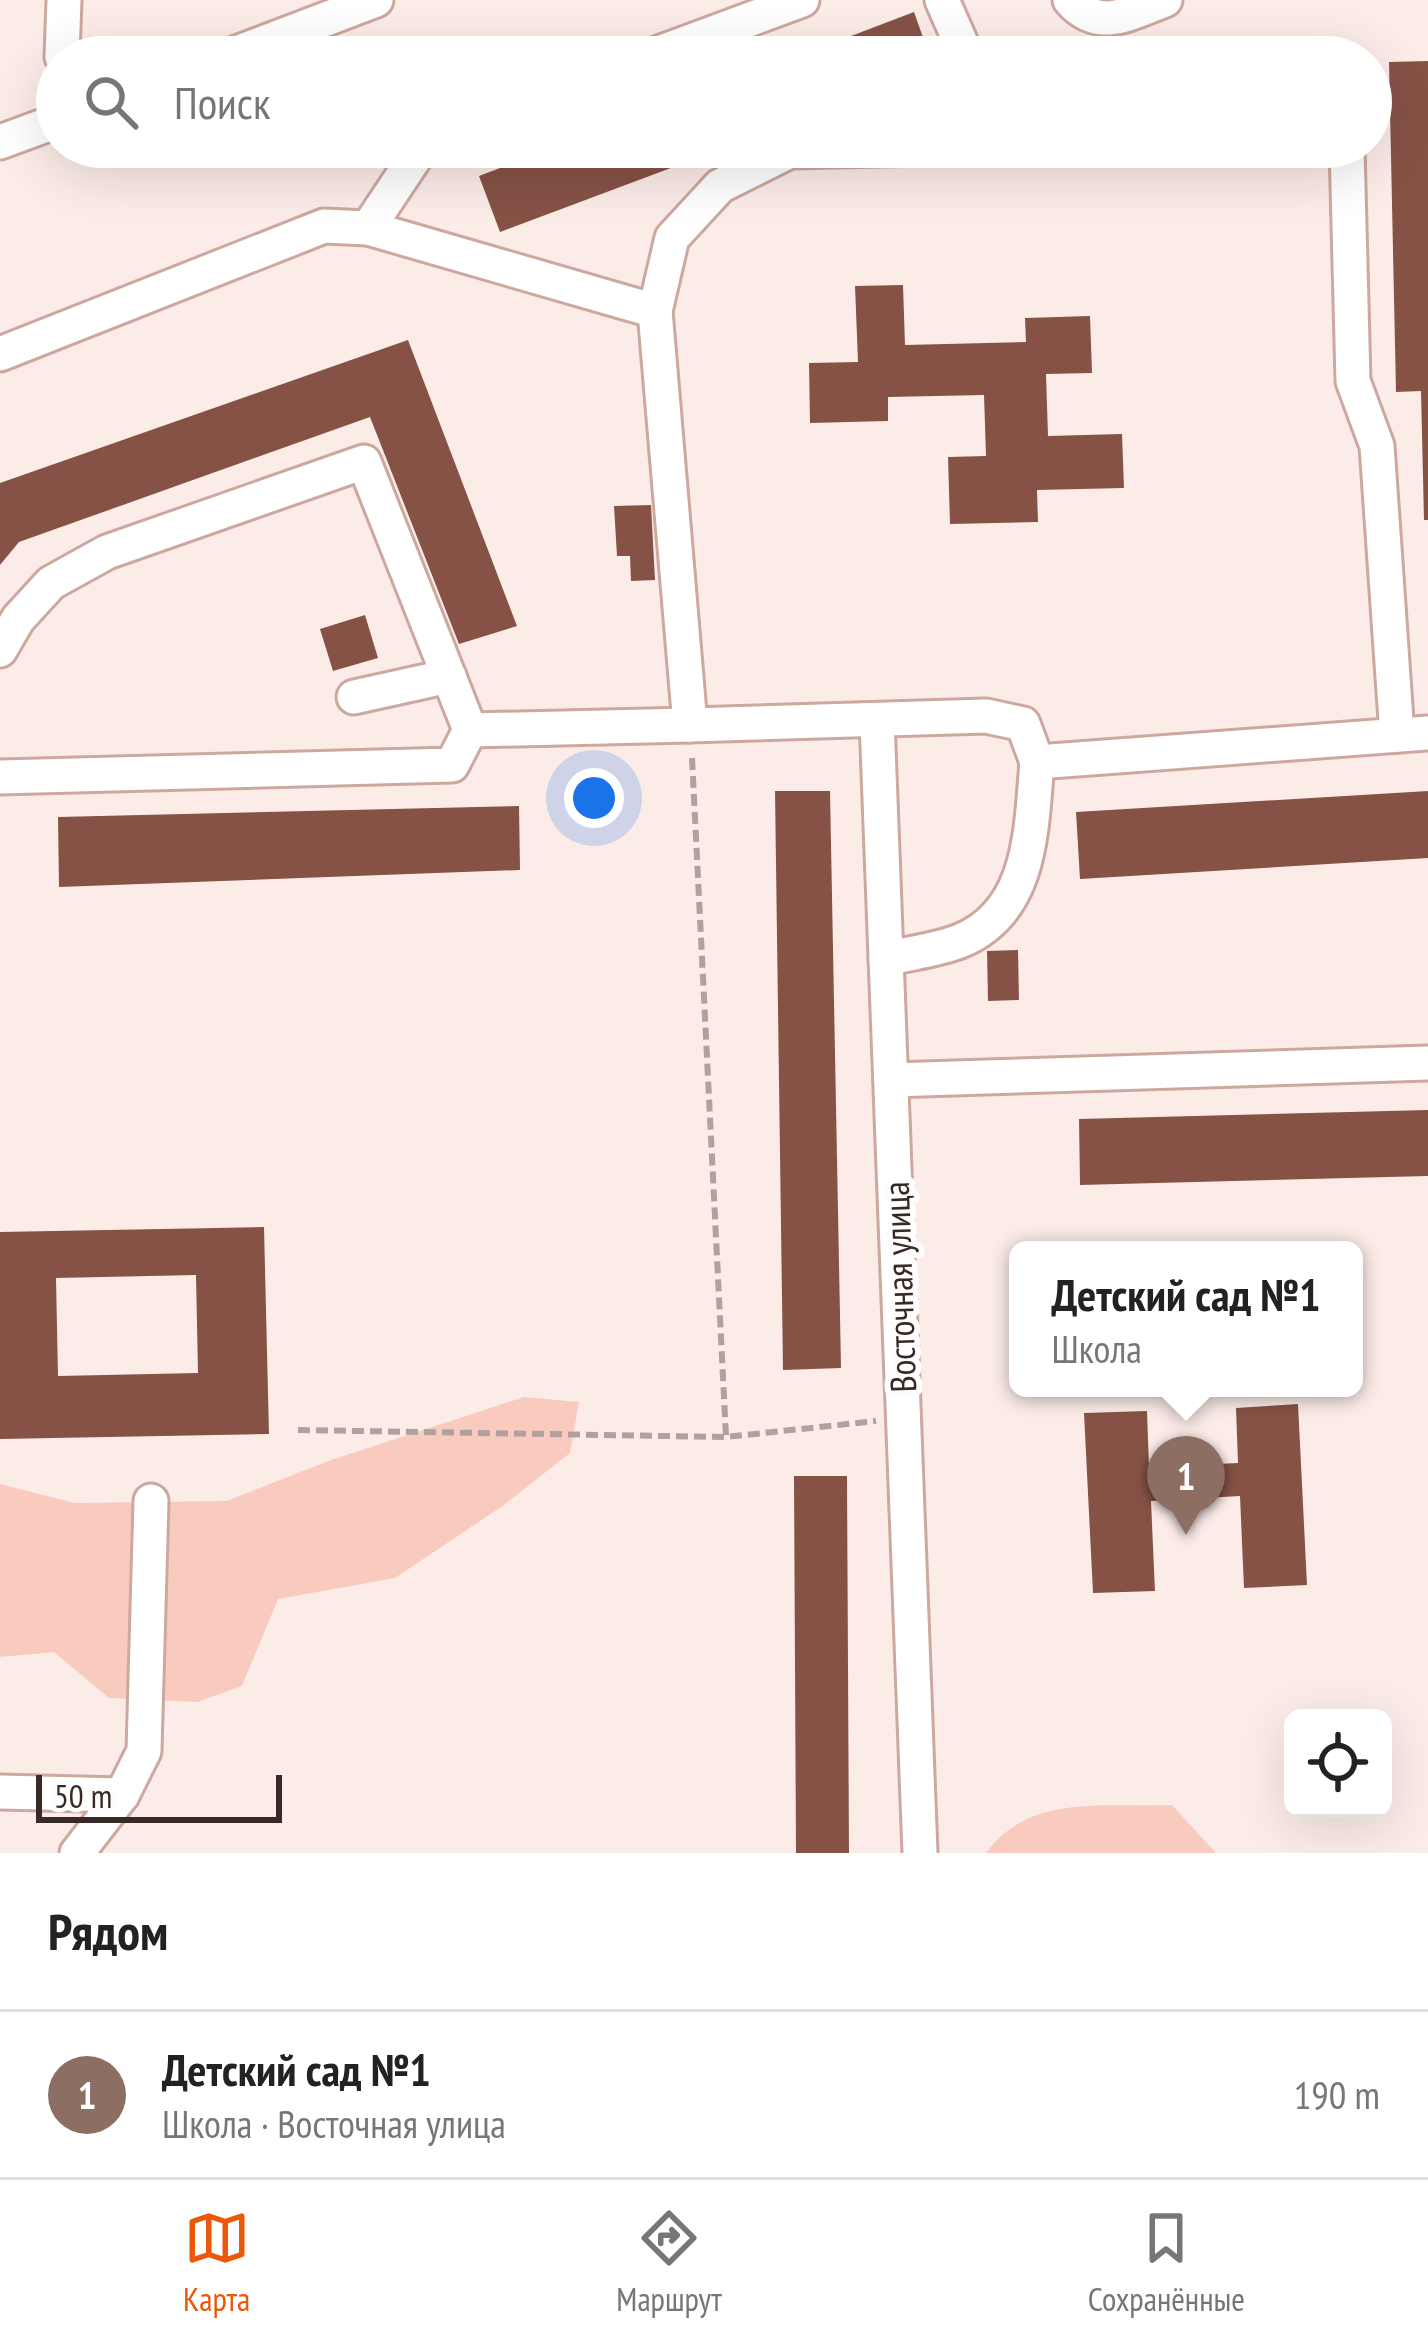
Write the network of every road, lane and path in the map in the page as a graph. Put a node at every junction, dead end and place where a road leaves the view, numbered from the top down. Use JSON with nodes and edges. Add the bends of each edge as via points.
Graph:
{"nodes":[{"id":1,"x":64,"y":0,"type":"edge"},
{"id":2,"x":376,"y":0,"type":"edge"},
{"id":3,"x":802,"y":0,"type":"edge"},
{"id":4,"x":942,"y":0,"type":"edge"},
{"id":5,"x":1070,"y":0,"type":"edge"},
{"id":6,"x":1165,"y":0,"type":"edge"},
{"id":7,"x":63,"y":36,"type":"edge"},
{"id":8,"x":281,"y":36,"type":"edge"},
{"id":9,"x":705,"y":36,"type":"edge"},
{"id":10,"x":958,"y":36,"type":"edge"},
{"id":11,"x":36,"y":129,"type":"edge"},
{"id":12,"x":0,"y":142,"type":"edge"},
{"id":13,"x":408,"y":168,"type":"edge"},
{"id":14,"x":756,"y":168,"type":"edge"},
{"id":15,"x":1348,"y":168,"type":"edge"},
{"id":16,"x":368,"y":228,"type":"junction"},
{"id":17,"x":655,"y":311,"type":"junction"},
{"id":18,"x":0,"y":354,"type":"edge"},
{"id":19,"x":0,"y":650,"type":"edge"},
{"id":20,"x":449,"y":676,"type":"junction"},
{"id":21,"x":353,"y":698,"type":"dead end"},
{"id":22,"x":877,"y":721,"type":"junction"},
{"id":23,"x":690,"y":725,"type":"junction"},
{"id":24,"x":470,"y":730,"type":"junction"},
{"id":25,"x":1412,"y":734,"type":"edge"},
{"id":26,"x":1037,"y":762,"type":"junction"},
{"id":27,"x":0,"y":777,"type":"edge"},
{"id":28,"x":886,"y":959,"type":"junction"},
{"id":29,"x":1428,"y":1063,"type":"edge"},
{"id":30,"x":891,"y":1079,"type":"junction"},
{"id":31,"x":905,"y":1418,"type":"junction"},
{"id":32,"x":298,"y":1430,"type":"dead end"},
{"id":33,"x":726,"y":1437,"type":"junction"},
{"id":34,"x":151,"y":1501,"type":"dead end"},
{"id":35,"x":0,"y":1792,"type":"edge"},
{"id":36,"x":122,"y":1795,"type":"junction"},
{"id":37,"x":77,"y":1853,"type":"edge"},
{"id":38,"x":920,"y":1853,"type":"edge"}],
"edges":[{"from":1,"to":7,"type":"street"},
{"from":2,"to":8,"type":"street"},
{"from":3,"to":9,"type":"street"},
{"from":4,"to":10,"type":"street"},
{"from":5,"to":6,"type":"street","via":[[1086,16],[1108,21]]},
{"from":11,"to":12,"type":"street"},
{"from":13,"to":16,"type":"street"},
{"from":14,"to":17,"type":"street","via":[[720,186],[672,238]]},
{"from":15,"to":25,"type":"street","via":[[1353,381],[1377,446]]},
{"from":16,"to":17,"type":"street"},
{"from":16,"to":18,"type":"street","via":[[324,226]]},
{"from":17,"to":23,"type":"street"},
{"from":19,"to":20,"type":"street","via":[[51,583],[107,552],[364,462]]},
{"from":20,"to":21,"type":"street"},
{"from":20,"to":24,"type":"street"},
{"from":22,"to":23,"type":"street"},
{"from":22,"to":26,"type":"street","via":[[986,716],[1023,724]]},
{"from":22,"to":28,"type":"street","name":"Восточная улица"},
{"from":23,"to":24,"type":"street"},
{"from":23,"to":33,"type":"path"},
{"from":24,"to":27,"type":"street","via":[[452,765]]},
{"from":25,"to":26,"type":"street"},
{"from":26,"to":28,"type":"street","via":[[1028,863],[1000,914],[962,940]]},
{"from":28,"to":30,"type":"street","name":"Восточная улица"},
{"from":29,"to":30,"type":"street"},
{"from":30,"to":31,"type":"street","name":"Восточная улица"},
{"from":31,"to":33,"type":"path"},
{"from":31,"to":38,"type":"street","name":"Восточная улица"},
{"from":32,"to":33,"type":"path"},
{"from":34,"to":36,"type":"street","via":[[144,1751]]},
{"from":35,"to":36,"type":"street"},
{"from":36,"to":37,"type":"street"}]}
